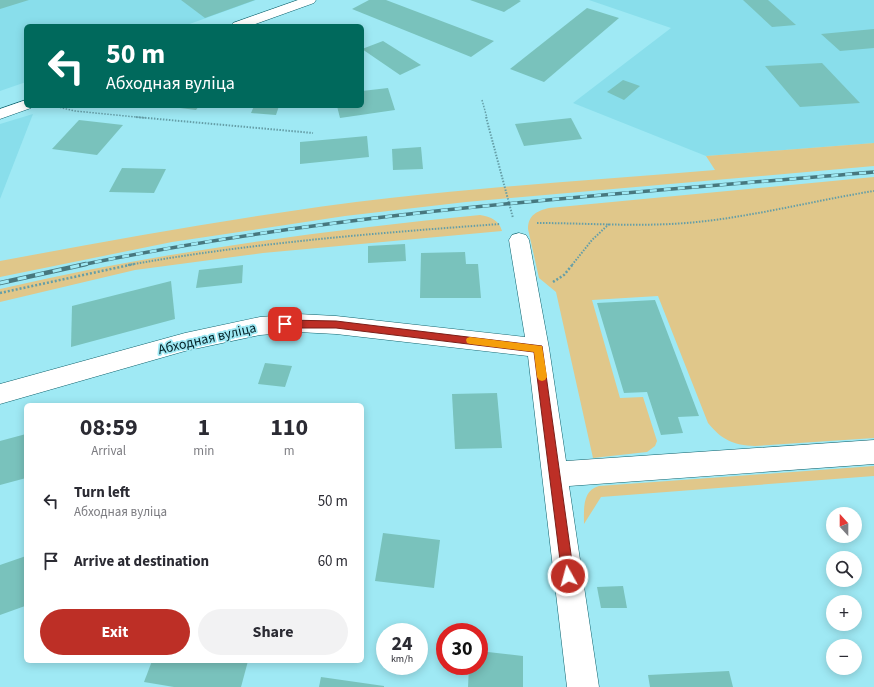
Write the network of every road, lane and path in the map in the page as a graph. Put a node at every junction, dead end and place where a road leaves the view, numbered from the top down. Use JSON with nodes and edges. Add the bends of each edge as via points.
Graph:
{"nodes":[{"id":1,"x":310,"y":0,"type":"edge"},
{"id":2,"x":244,"y":24,"type":"edge"},
{"id":3,"x":482,"y":100,"type":"dead end"},
{"id":4,"x":24,"y":106,"type":"edge"},
{"id":5,"x":62,"y":108,"type":"edge"},
{"id":6,"x":0,"y":114,"type":"edge"},
{"id":7,"x":313,"y":133,"type":"dead end"},
{"id":8,"x":874,"y":191,"type":"edge"},
{"id":9,"x":609,"y":224,"type":"junction"},
{"id":10,"x":517,"y":232,"type":"junction"},
{"id":11,"x":0,"y":293,"type":"edge"},
{"id":12,"x":528,"y":293,"type":"junction"},
{"id":13,"x":538,"y":348,"type":"junction"},
{"id":14,"x":0,"y":394,"type":"edge"},
{"id":15,"x":874,"y":452,"type":"edge"},
{"id":16,"x":555,"y":474,"type":"junction"},
{"id":17,"x":583,"y":687,"type":"edge"}],
"edges":[{"from":1,"to":2,"type":"street"},
{"from":3,"to":10,"type":"path"},
{"from":4,"to":6,"type":"street"},
{"from":5,"to":7,"type":"path"},
{"from":8,"to":9,"type":"path","via":[[719,219],[654,225]]},
{"from":9,"to":10,"type":"path"},
{"from":9,"to":12,"type":"path","via":[[562,277]]},
{"from":10,"to":11,"type":"path","via":[[421,229],[231,250],[146,262]]},
{"from":10,"to":12,"type":"street"},
{"from":12,"to":13,"type":"street"},
{"from":13,"to":14,"type":"street","name":"Абходная вуліца","via":[[336,325],[298,323],[260,326],[185,342]]},
{"from":13,"to":16,"type":"street"},
{"from":15,"to":16,"type":"street"},
{"from":16,"to":17,"type":"street"}]}
